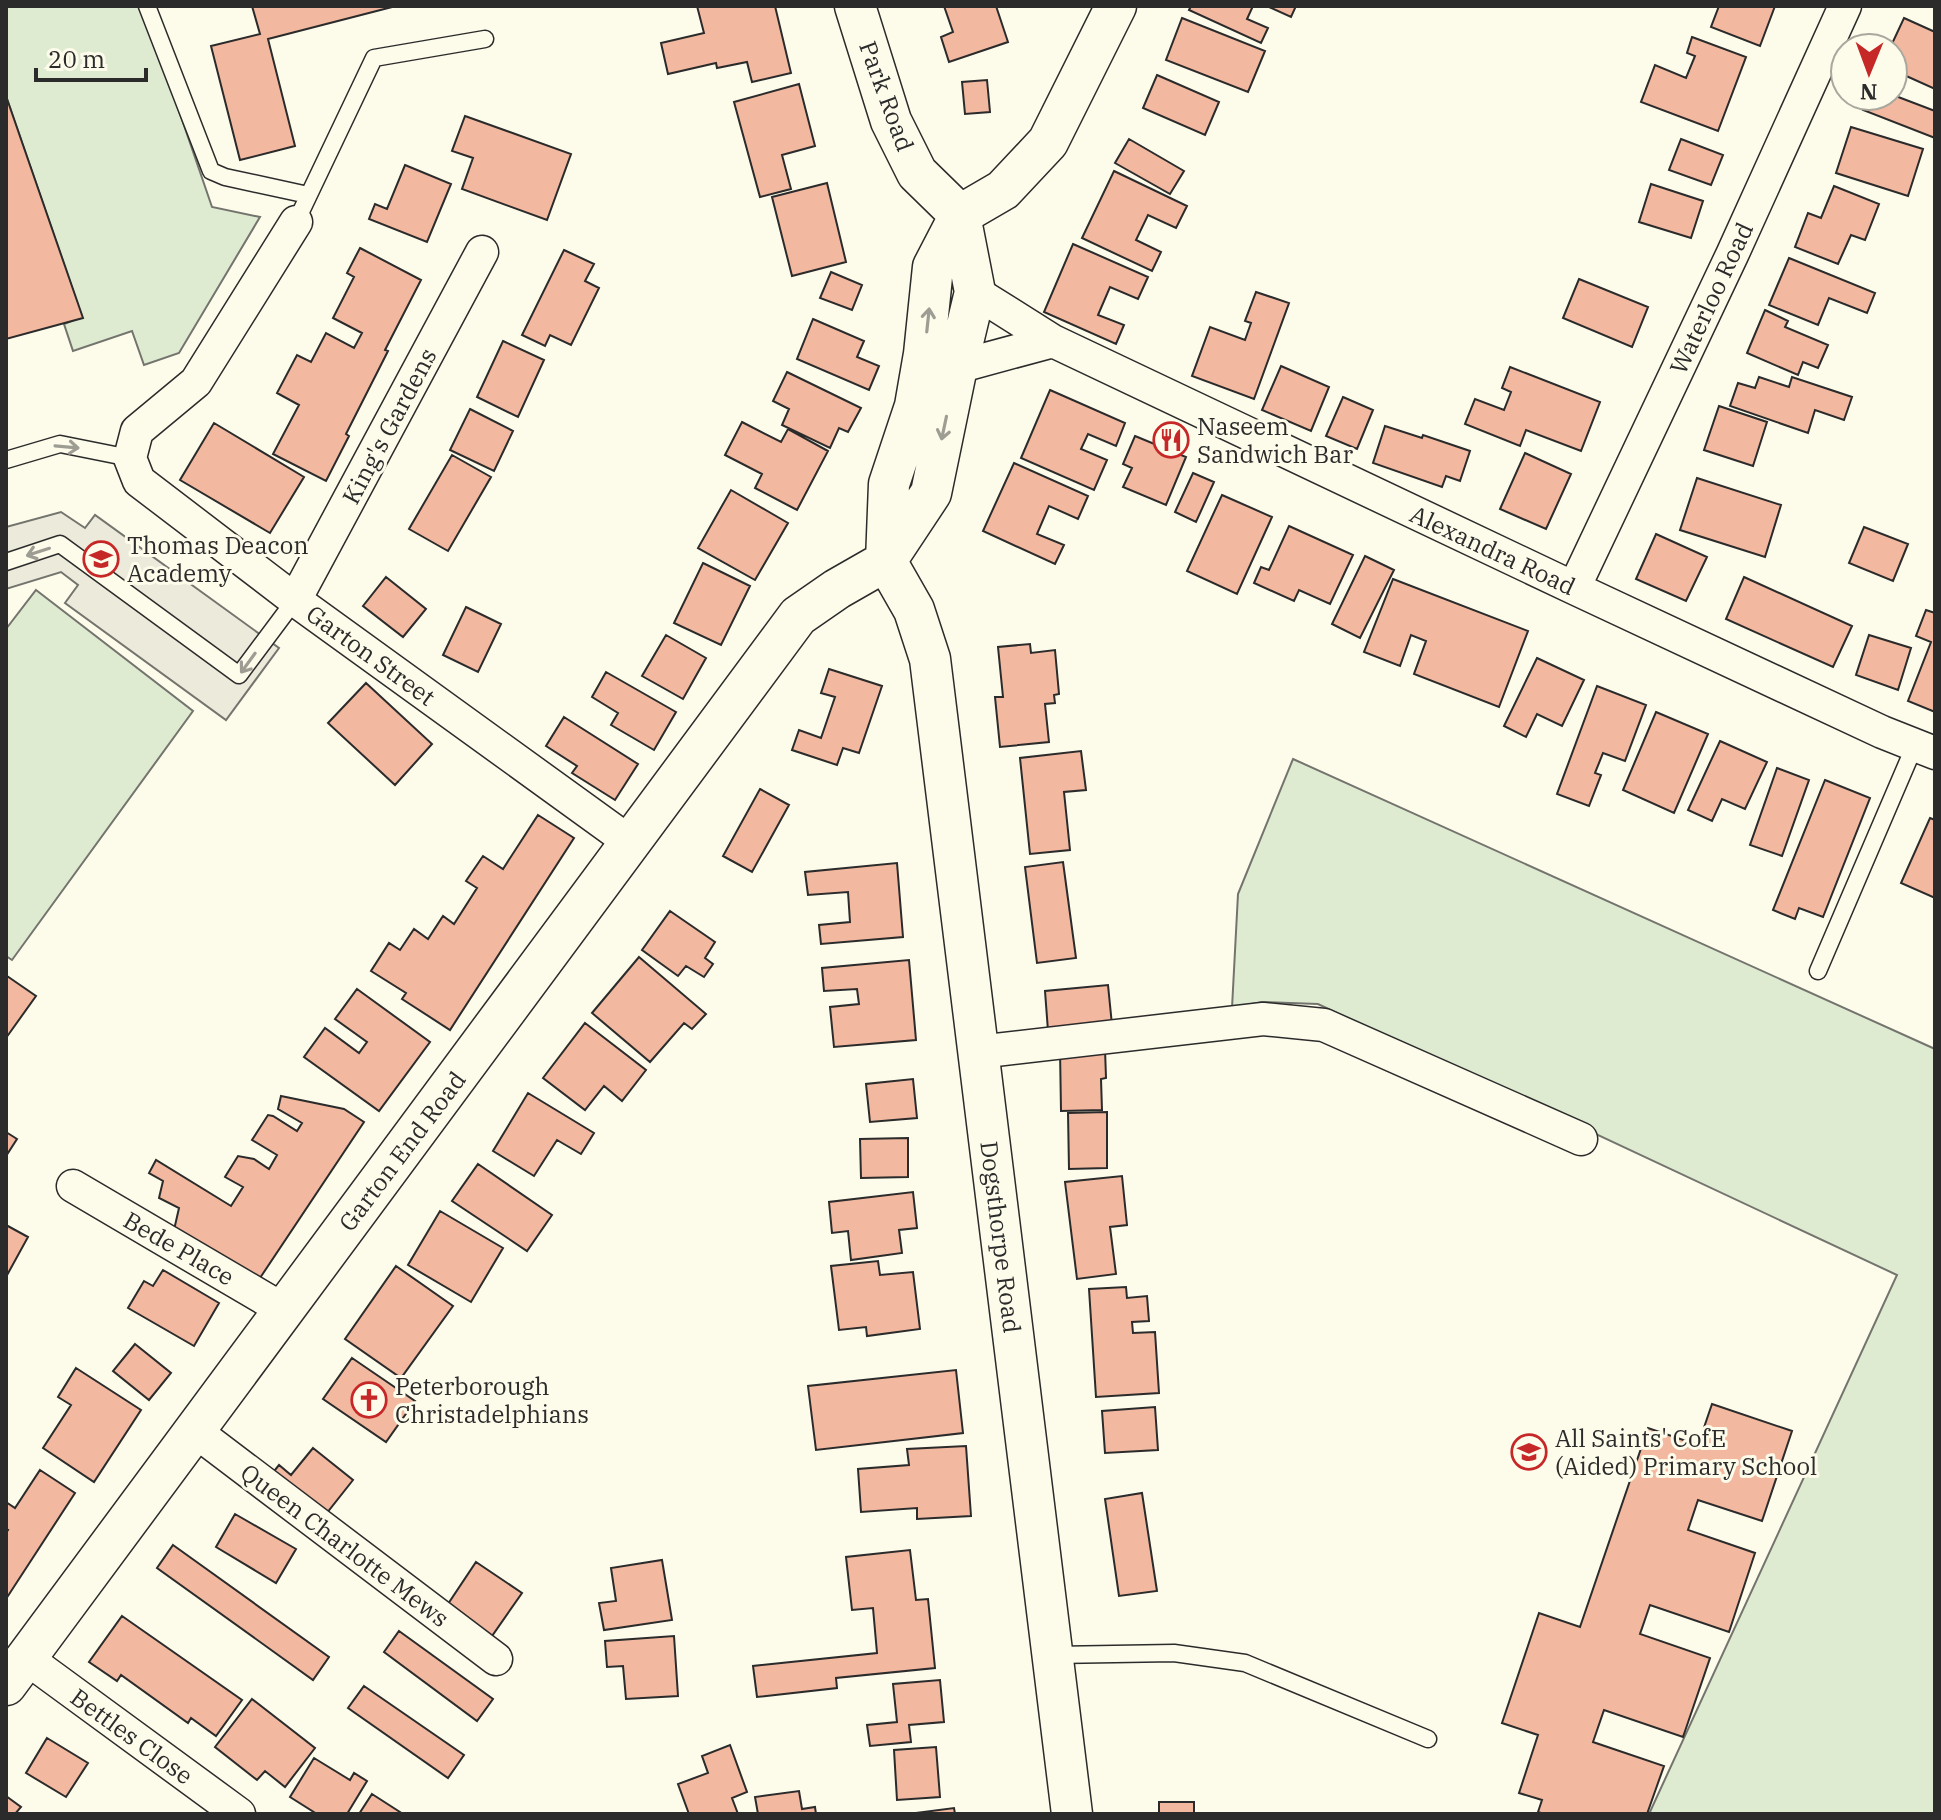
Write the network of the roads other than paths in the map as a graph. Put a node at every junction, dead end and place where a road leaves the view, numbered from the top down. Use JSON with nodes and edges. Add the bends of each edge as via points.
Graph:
{"nodes":[{"id":1,"x":147,"y":6,"type":"edge"},
{"id":2,"x":855,"y":6,"type":"edge"},
{"id":3,"x":1116,"y":6,"type":"edge"},
{"id":4,"x":1845,"y":6,"type":"edge"},
{"id":5,"x":485,"y":39,"type":"dead end"},
{"id":6,"x":302,"y":208,"type":"junction"},
{"id":7,"x":960,"y":215,"type":"junction"},
{"id":8,"x":482,"y":252,"type":"dead end"},
{"id":9,"x":975,"y":292,"type":"junction"},
{"id":10,"x":1053,"y":341,"type":"junction"},
{"id":11,"x":957,"y":367,"type":"junction"},
{"id":12,"x":130,"y":458,"type":"junction"},
{"id":13,"x":6,"y":460,"type":"edge"},
{"id":14,"x":886,"y":561,"type":"junction"},
{"id":15,"x":6,"y":562,"type":"edge"},
{"id":16,"x":1574,"y":588,"type":"junction"},
{"id":17,"x":295,"y":600,"type":"junction"},
{"id":18,"x":1925,"y":749,"type":"edge"},
{"id":19,"x":631,"y":843,"type":"junction"},
{"id":20,"x":1818,"y":971,"type":"dead end"},
{"id":21,"x":978,"y":1052,"type":"junction"},
{"id":22,"x":1581,"y":1139,"type":"dead end"},
{"id":23,"x":73,"y":1186,"type":"dead end"},
{"id":24,"x":284,"y":1310,"type":"junction"},
{"id":25,"x":195,"y":1431,"type":"junction"},
{"id":26,"x":1052,"y":1655,"type":"junction"},
{"id":27,"x":496,"y":1659,"type":"dead end"},
{"id":28,"x":16,"y":1672,"type":"edge"},
{"id":29,"x":1428,"y":1739,"type":"dead end"},
{"id":30,"x":239,"y":1814,"type":"edge"},
{"id":31,"x":1072,"y":1814,"type":"edge"}],
"edges":[{"from":1,"to":6,"type":"lane","via":[[211,171]]},
{"from":2,"to":7,"type":"street","name":"Park Road","via":[[891,121],[917,173]]},
{"from":3,"to":7,"type":"street","via":[[1048,142],[1003,190]]},
{"from":4,"to":16,"type":"street","name":"Waterloo Road"},
{"from":5,"to":6,"type":"lane","via":[[374,58]]},
{"from":6,"to":12,"type":"street","via":[[196,382],[137,431]]},
{"from":7,"to":9,"type":"street"},
{"from":14,"to":7,"type":"street","one_way":true,"via":[[889,484],[915,406],[933,267]]},
{"from":8,"to":17,"type":"street","name":"King's Gardens"},
{"from":9,"to":10,"type":"street","name":"Alexandra Road"},
{"from":9,"to":11,"type":"street"},
{"from":10,"to":11,"type":"street"},
{"from":10,"to":16,"type":"street","name":"Alexandra Road"},
{"from":11,"to":14,"type":"street","one_way":true,"via":[[931,493]]},
{"from":13,"to":12,"type":"lane","one_way":true,"via":[[60,444]]},
{"from":12,"to":17,"type":"street","name":"Garton Street","via":[[139,481]]},
{"from":14,"to":19,"type":"street","name":"Garton End Road","via":[[798,616]]},
{"from":14,"to":21,"type":"street","name":"Dogsthorpe Road","via":[[914,610],[930,659]]},
{"from":17,"to":15,"type":"lane","one_way":true,"via":[[239,675],[60,544]]},
{"from":16,"to":18,"type":"street","name":"Alexandra Road"},
{"from":17,"to":19,"type":"street","name":"Garton Street"},
{"from":18,"to":20,"type":"lane"},
{"from":19,"to":24,"type":"street","name":"Garton End Road"},
{"from":21,"to":22,"type":"street","via":[[1263,1019],[1324,1025]]},
{"from":21,"to":26,"type":"street","name":"Dogsthorpe Road"},
{"from":23,"to":24,"type":"street","name":"Bede Place"},
{"from":24,"to":25,"type":"street","name":"Garton End Road"},
{"from":25,"to":27,"type":"street","name":"Queen Charlotte Mews"},
{"from":25,"to":28,"type":"street","name":"Garton End Road"},
{"from":26,"to":29,"type":"lane","via":[[1174,1653],[1245,1663]]},
{"from":26,"to":31,"type":"street","name":"Dogsthorpe Road"},
{"from":28,"to":30,"type":"street","name":"Bettles Close"}]}
